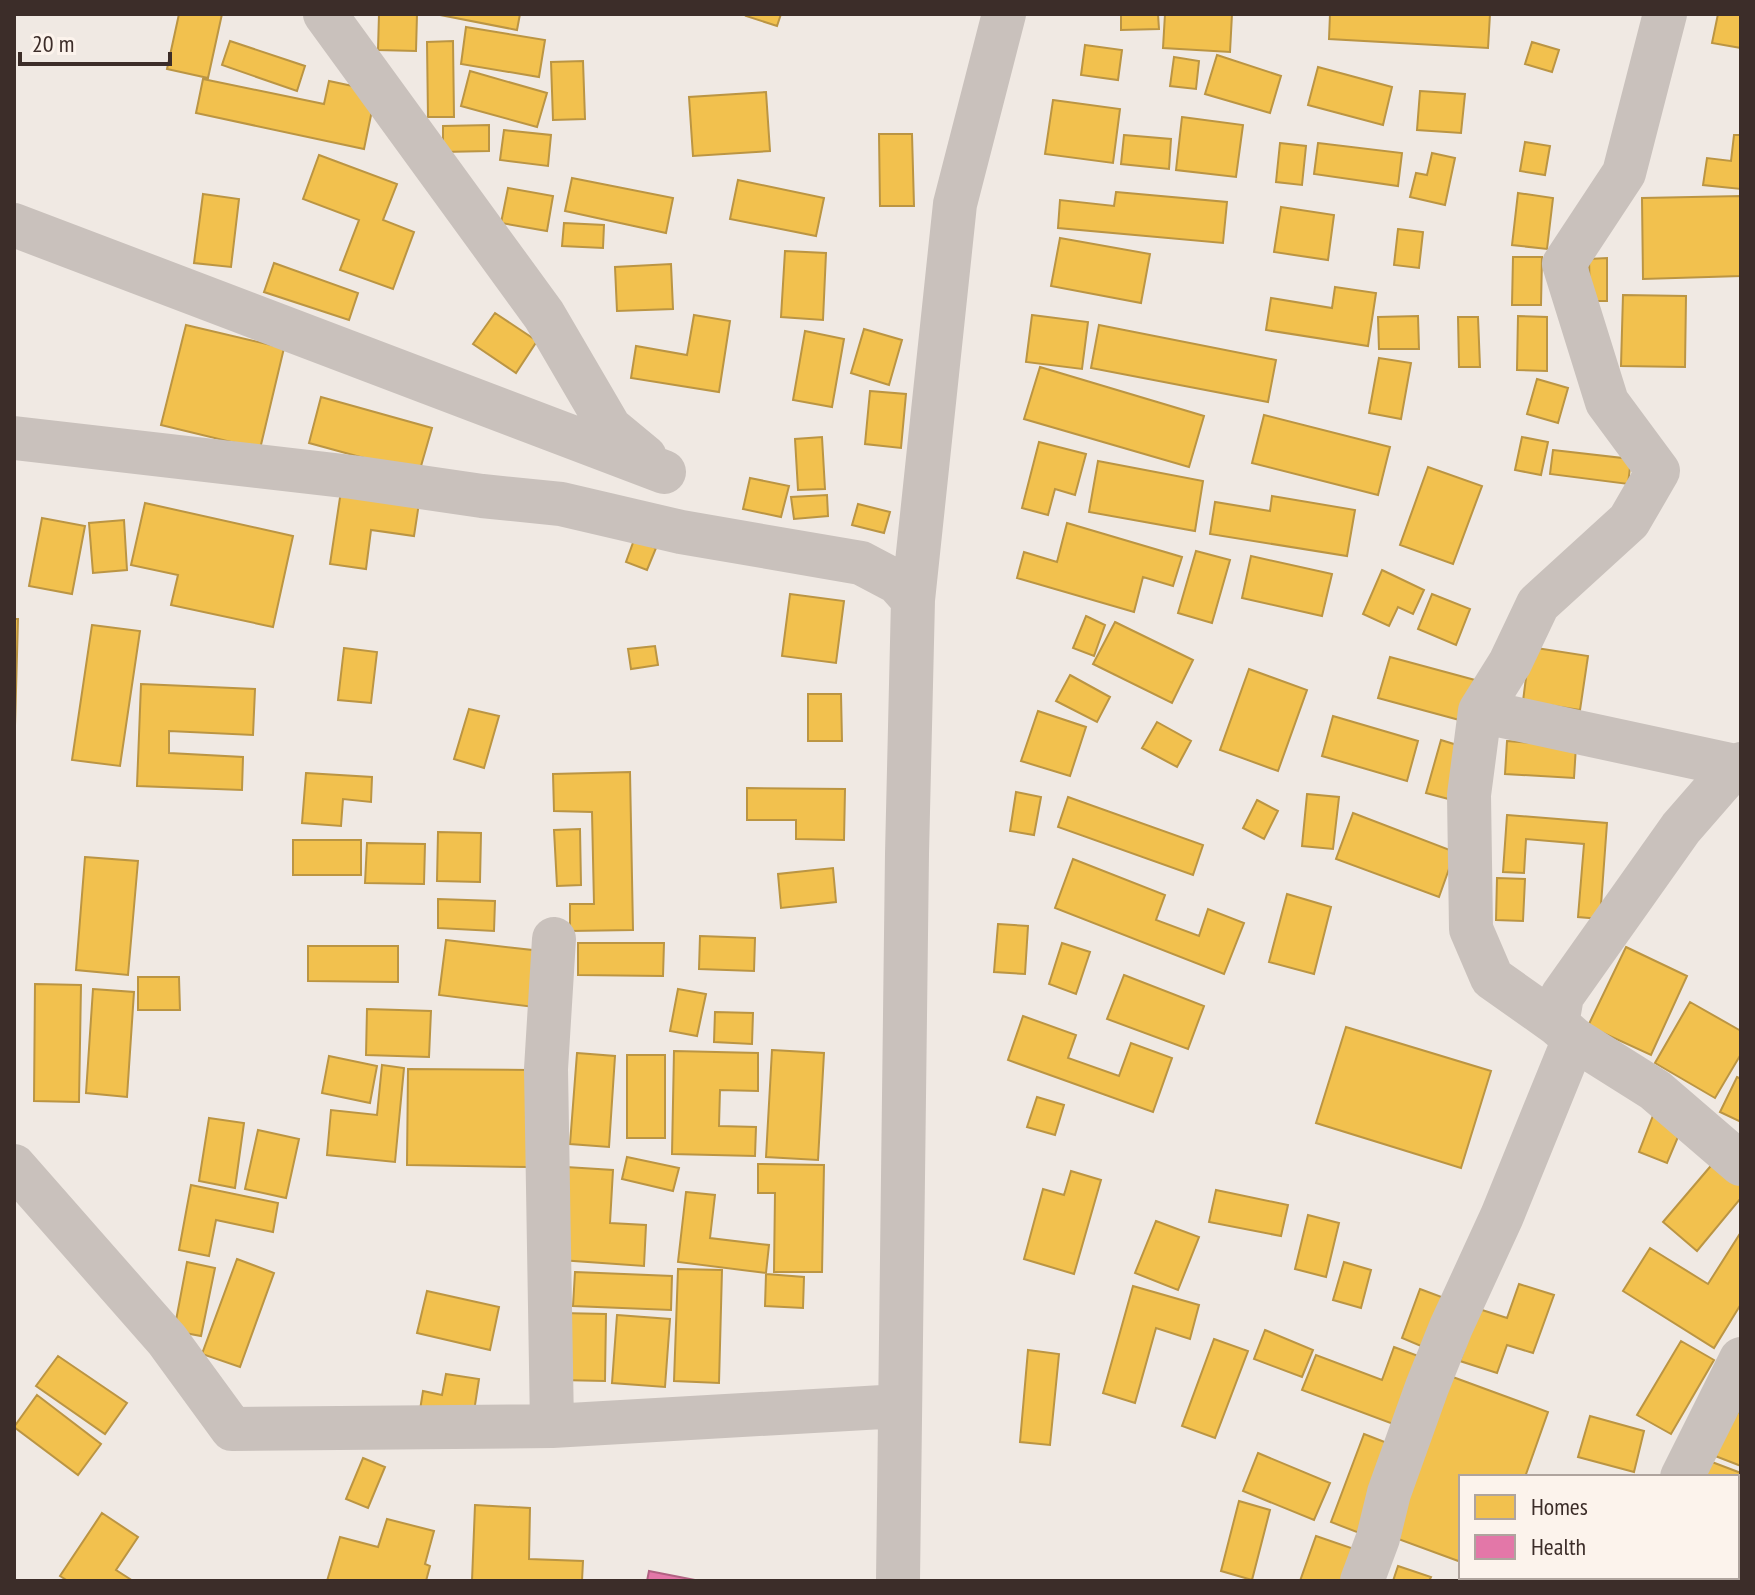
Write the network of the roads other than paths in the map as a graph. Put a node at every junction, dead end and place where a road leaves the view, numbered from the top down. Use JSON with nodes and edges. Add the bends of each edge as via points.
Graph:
{"nodes":[{"id":1,"x":325,"y":14,"type":"edge"},
{"id":2,"x":1004,"y":14,"type":"edge"},
{"id":3,"x":1665,"y":14,"type":"edge"},
{"id":4,"x":14,"y":225,"type":"edge"},
{"id":5,"x":14,"y":438,"type":"edge"},
{"id":6,"x":664,"y":472,"type":"junction"},
{"id":7,"x":681,"y":532,"type":"junction"},
{"id":8,"x":913,"y":600,"type":"junction"},
{"id":9,"x":1480,"y":711,"type":"junction"},
{"id":10,"x":1738,"y":765,"type":"edge"},
{"id":11,"x":554,"y":939,"type":"dead end"},
{"id":12,"x":1566,"y":1031,"type":"junction"},
{"id":13,"x":1741,"y":1164,"type":"edge"},
{"id":14,"x":14,"y":1166,"type":"edge"},
{"id":15,"x":1741,"y":1359,"type":"edge"},
{"id":16,"x":900,"y":1406,"type":"junction"},
{"id":17,"x":552,"y":1426,"type":"junction"},
{"id":18,"x":1683,"y":1475,"type":"edge"},
{"id":19,"x":898,"y":1581,"type":"edge"},
{"id":20,"x":1362,"y":1581,"type":"edge"}],
"edges":[{"from":1,"to":6,"type":"street","via":[[544,315],[610,428]]},
{"from":2,"to":8,"type":"street","via":[[955,204]]},
{"from":3,"to":9,"type":"street","via":[[1624,173],[1564,264],[1607,402],[1658,471],[1629,521],[1538,604]]},
{"from":4,"to":6,"type":"street"},
{"from":5,"to":7,"type":"street","via":[[561,504]]},
{"from":6,"to":7,"type":"street"},
{"from":7,"to":8,"type":"street","via":[[861,563],[897,582]]},
{"from":8,"to":16,"type":"street"},
{"from":9,"to":10,"type":"street"},
{"from":9,"to":12,"type":"street","via":[[1469,795],[1471,929],[1492,978]]},
{"from":10,"to":12,"type":"street","via":[[1681,828],[1562,996]]},
{"from":11,"to":17,"type":"street","via":[[546,1069]]},
{"from":12,"to":13,"type":"street","via":[[1655,1090]]},
{"from":12,"to":20,"type":"street","via":[[1502,1216],[1427,1387]]},
{"from":14,"to":17,"type":"street","via":[[167,1340],[232,1429]]},
{"from":15,"to":18,"type":"street"},
{"from":16,"to":17,"type":"street"},
{"from":16,"to":19,"type":"street"}]}
